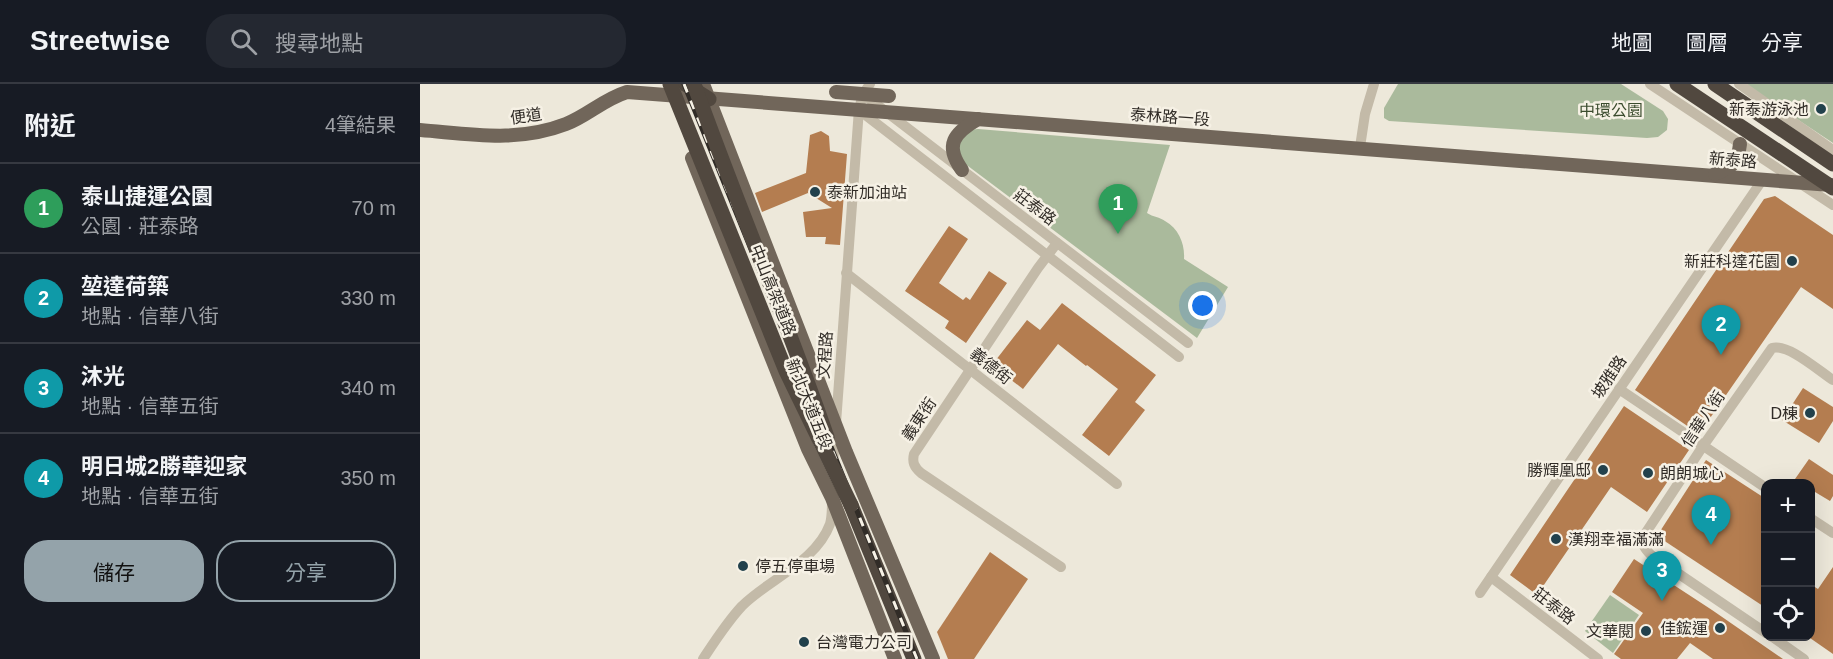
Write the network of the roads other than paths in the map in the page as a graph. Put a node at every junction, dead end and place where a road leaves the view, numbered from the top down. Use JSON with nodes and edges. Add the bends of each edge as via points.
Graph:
{"nodes":[{"id":1,"x":685,"y":84,"type":"edge"},
{"id":2,"x":694,"y":84,"type":"edge"},
{"id":3,"x":703,"y":84,"type":"edge"},
{"id":4,"x":1374,"y":84,"type":"edge"},
{"id":5,"x":1650,"y":84,"type":"edge"},
{"id":6,"x":1677,"y":84,"type":"edge"},
{"id":7,"x":1715,"y":84,"type":"edge"},
{"id":8,"x":1739,"y":84,"type":"edge"},
{"id":9,"x":669,"y":87,"type":"edge"},
{"id":10,"x":867,"y":89,"type":"edge"},
{"id":11,"x":627,"y":92,"type":"joint"},
{"id":12,"x":836,"y":92,"type":"dead end"},
{"id":13,"x":889,"y":96,"type":"dead end"},
{"id":14,"x":709,"y":99,"type":"junction"},
{"id":15,"x":859,"y":110,"type":"junction"},
{"id":16,"x":887,"y":112,"type":"junction"},
{"id":17,"x":978,"y":119,"type":"junction"},
{"id":18,"x":420,"y":130,"type":"edge"},
{"id":19,"x":1740,"y":144,"type":"junction"},
{"id":20,"x":1360,"y":147,"type":"junction"},
{"id":21,"x":1833,"y":150,"type":"edge"},
{"id":22,"x":1833,"y":164,"type":"edge"},
{"id":23,"x":1629,"y":168,"type":"joint"},
{"id":24,"x":962,"y":170,"type":"junction"},
{"id":25,"x":1714,"y":175,"type":"junction"},
{"id":26,"x":1762,"y":179,"type":"junction"},
{"id":27,"x":1800,"y":182,"type":"junction"},
{"id":28,"x":1833,"y":186,"type":"edge"},
{"id":29,"x":1833,"y":205,"type":"edge"},
{"id":30,"x":1057,"y":243,"type":"junction"},
{"id":31,"x":1047,"y":255,"type":"junction"},
{"id":32,"x":846,"y":273,"type":"junction"},
{"id":33,"x":777,"y":274,"type":"junction"},
{"id":34,"x":743,"y":287,"type":"junction"},
{"id":35,"x":1188,"y":343,"type":"dead end"},
{"id":36,"x":1179,"y":357,"type":"dead end"},
{"id":37,"x":970,"y":369,"type":"junction"},
{"id":38,"x":1833,"y":381,"type":"edge"},
{"id":39,"x":1619,"y":390,"type":"junction"},
{"id":40,"x":835,"y":422,"type":"junction"},
{"id":41,"x":1703,"y":446,"type":"junction"},
{"id":42,"x":1118,"y":484,"type":"dead end"},
{"id":43,"x":1761,"y":485,"type":"edge"},
{"id":44,"x":832,"y":498,"type":"junction"},
{"id":45,"x":851,"y":505,"type":"junction"},
{"id":46,"x":1815,"y":521,"type":"edge"},
{"id":47,"x":1833,"y":533,"type":"edge"},
{"id":48,"x":1060,"y":567,"type":"dead end"},
{"id":49,"x":1491,"y":577,"type":"junction"},
{"id":50,"x":1480,"y":593,"type":"dead end"},
{"id":51,"x":1761,"y":630,"type":"edge"},
{"id":52,"x":1778,"y":641,"type":"edge"},
{"id":53,"x":703,"y":659,"type":"edge"},
{"id":54,"x":895,"y":659,"type":"edge"},
{"id":55,"x":914,"y":659,"type":"edge"},
{"id":56,"x":933,"y":659,"type":"edge"},
{"id":57,"x":1598,"y":659,"type":"edge"},
{"id":58,"x":1804,"y":659,"type":"edge"}],
"edges":[{"from":1,"to":14,"type":"highway"},
{"from":2,"to":45,"type":"highway","name":"中山高架道路","bridge":true,"via":[[802,364]]},
{"from":3,"to":14,"type":"main road","name":"新北大道五段"},
{"from":4,"to":20,"type":"street"},
{"from":5,"to":19,"type":"street"},
{"from":6,"to":28,"type":"highway","bridge":true},
{"from":7,"to":22,"type":"highway"},
{"from":8,"to":21,"type":"street"},
{"from":9,"to":11,"type":"main road","name":"泰林路一段"},
{"from":9,"to":14,"type":"main road","name":"泰林路一段"},
{"from":9,"to":34,"type":"main road","name":"新北大道五段"},
{"from":9,"to":45,"type":"highway","name":"中山高架道路","bridge":true,"via":[[786,371]]},
{"from":10,"to":12,"type":"main road"},
{"from":10,"to":13,"type":"main road"},
{"from":10,"to":15,"type":"street","name":"文程路"},
{"from":10,"to":16,"type":"street","name":"莊泰路"},
{"from":11,"to":18,"type":"main road","name":"便道","via":[[545,132],[497,135]]},
{"from":14,"to":15,"type":"main road","name":"泰林路一段"},
{"from":14,"to":33,"type":"main road","name":"新北大道五段"},
{"from":15,"to":16,"type":"main road","name":"泰林路一段"},
{"from":15,"to":31,"type":"street","name":"莊泰路"},
{"from":15,"to":32,"type":"street","name":"文程路"},
{"from":16,"to":17,"type":"main road","name":"泰林路一段"},
{"from":16,"to":24,"type":"street","name":"莊泰路"},
{"from":17,"to":20,"type":"main road","name":"泰林路一段"},
{"from":17,"to":24,"type":"main road","via":[[955,137],[952,150]]},
{"from":19,"to":25,"type":"main road","via":[[1739,155],[1730,168]]},
{"from":19,"to":27,"type":"street"},
{"from":20,"to":23,"type":"main road","name":"泰林路一段"},
{"from":23,"to":25,"type":"main road","name":"新泰路"},
{"from":24,"to":30,"type":"street","name":"莊泰路"},
{"from":25,"to":26,"type":"main road","name":"新泰路"},
{"from":26,"to":27,"type":"main road","name":"新泰路"},
{"from":26,"to":39,"type":"street","name":"坡雅路"},
{"from":27,"to":28,"type":"main road","name":"新泰路"},
{"from":27,"to":29,"type":"street"},
{"from":30,"to":31,"type":"street","name":"義東街"},
{"from":30,"to":35,"type":"street","name":"莊泰路"},
{"from":31,"to":36,"type":"street","name":"莊泰路"},
{"from":31,"to":37,"type":"street","name":"義東街"},
{"from":32,"to":37,"type":"street","name":"義德街"},
{"from":32,"to":40,"type":"street","name":"文程路"},
{"from":33,"to":34,"type":"main road","via":[[764,292],[752,293]]},
{"from":33,"to":40,"type":"main road","name":"新北大道五段"},
{"from":34,"to":44,"type":"main road","name":"新北大道五段","via":[[808,449]]},
{"from":37,"to":42,"type":"street","name":"義德街"},
{"from":37,"to":48,"type":"street","name":"義東街","via":[[914,454],[913,464]]},
{"from":38,"to":41,"type":"street","name":"信華八街","via":[[1786,348],[1776,346]]},
{"from":39,"to":41,"type":"street"},
{"from":39,"to":49,"type":"street","name":"坡雅路"},
{"from":40,"to":44,"type":"street","name":"文程路"},
{"from":40,"to":56,"type":"main road","name":"新北大道五段"},
{"from":41,"to":43,"type":"street"},
{"from":41,"to":51,"type":"street","name":"信華八街","via":[[1646,531],[1642,543],[1651,555]]},
{"from":44,"to":53,"type":"street","name":"文程路","via":[[830,523],[819,542],[743,605]]},
{"from":44,"to":54,"type":"main road","name":"新北大道五段"},
{"from":45,"to":55,"type":"highway","name":"中山高架道路"},
{"from":46,"to":47,"type":"street"},
{"from":49,"to":50,"type":"street","name":"坡雅路"},
{"from":49,"to":57,"type":"street","name":"莊泰路"},
{"from":52,"to":58,"type":"street"}]}
